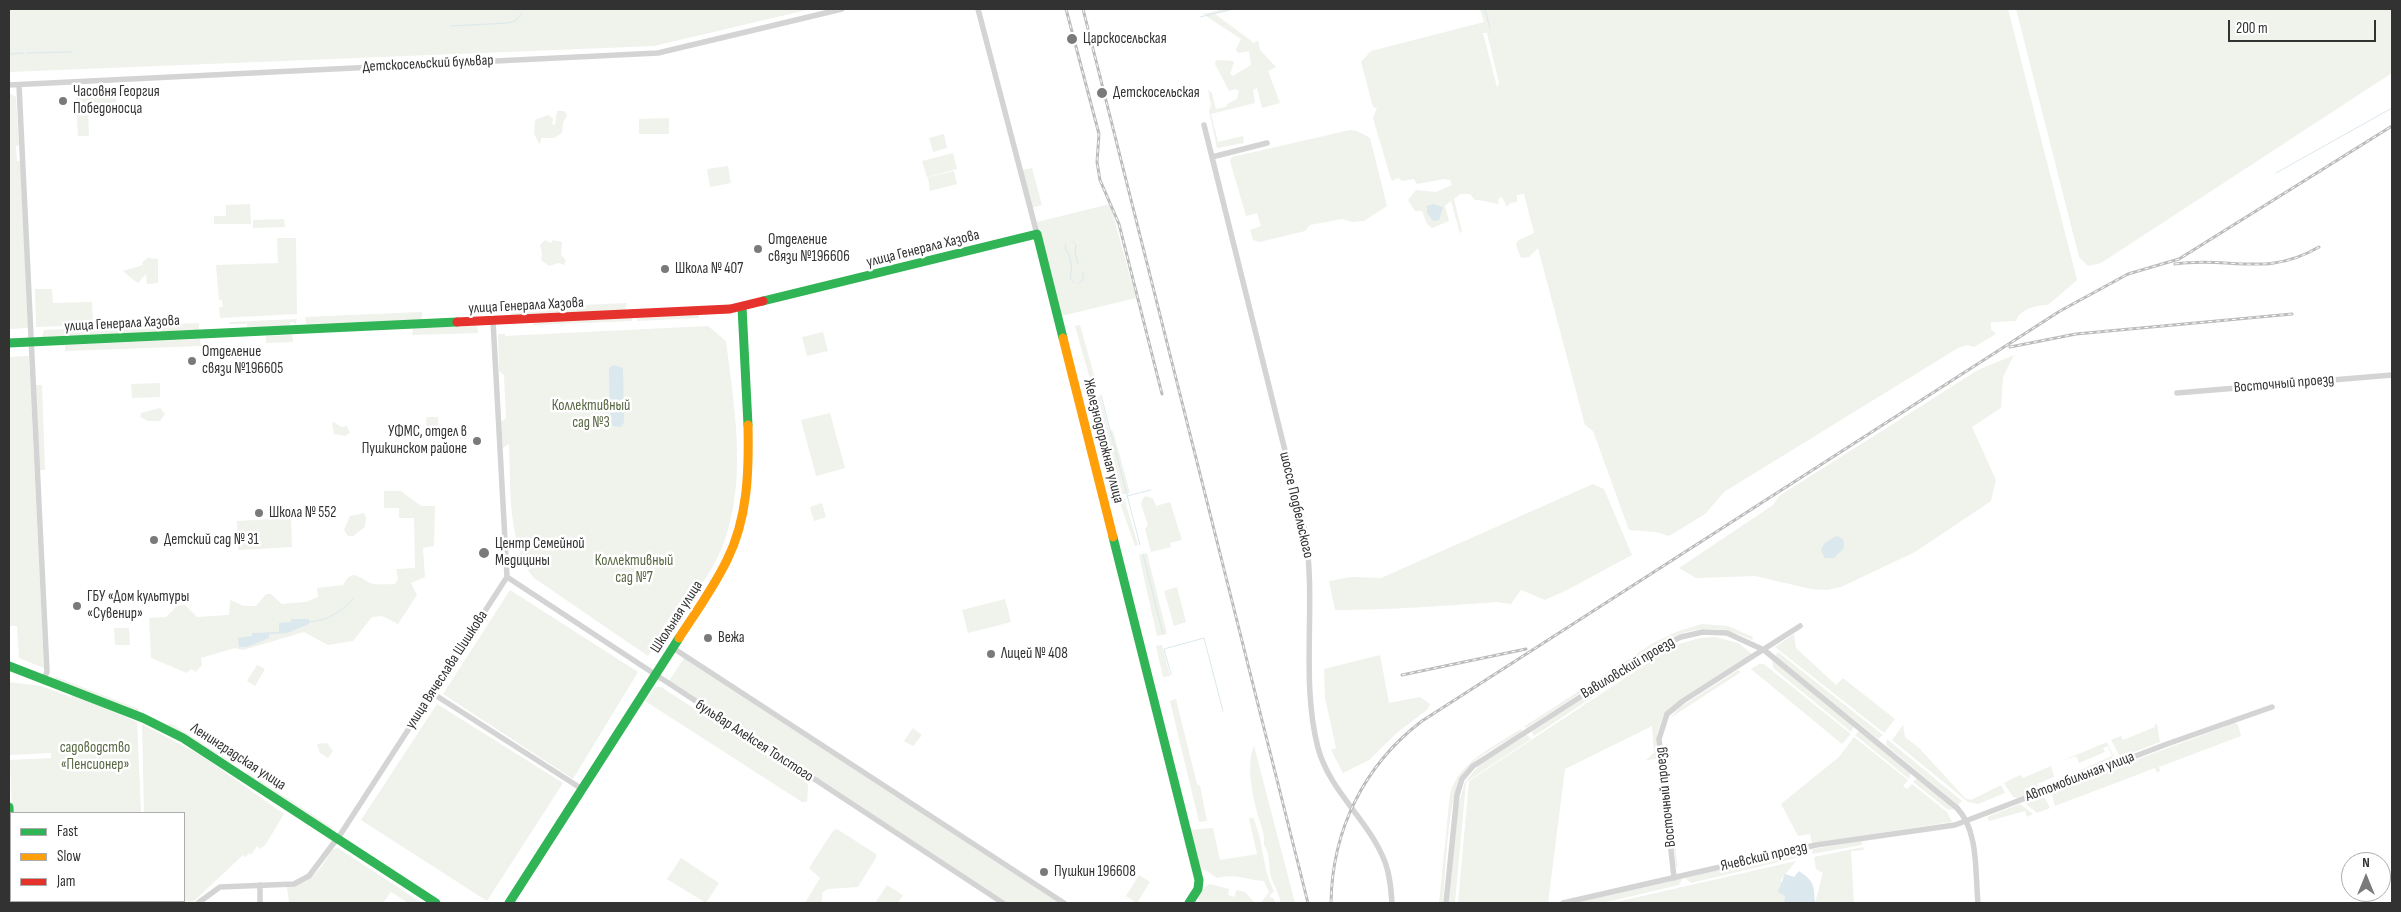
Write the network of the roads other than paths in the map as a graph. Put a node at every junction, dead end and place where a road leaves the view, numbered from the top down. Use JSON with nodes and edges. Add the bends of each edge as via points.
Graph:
{"nodes":[{"id":1,"x":842,"y":9,"type":"edge"},
{"id":2,"x":978,"y":9,"type":"edge"},
{"id":3,"x":19,"y":84,"type":"junction"},
{"id":4,"x":9,"y":85,"type":"edge"},
{"id":5,"x":1204,"y":125,"type":"dead end"},
{"id":6,"x":1267,"y":143,"type":"dead end"},
{"id":7,"x":1212,"y":157,"type":"junction"},
{"id":8,"x":1036,"y":234,"type":"junction"},
{"id":9,"x":742,"y":307,"type":"junction"},
{"id":10,"x":493,"y":321,"type":"junction"},
{"id":11,"x":31,"y":342,"type":"junction"},
{"id":12,"x":9,"y":343,"type":"edge"},
{"id":13,"x":2392,"y":375,"type":"edge"},
{"id":14,"x":2177,"y":394,"type":"dead end"},
{"id":15,"x":506,"y":577,"type":"junction"},
{"id":16,"x":1800,"y":626,"type":"dead end"},
{"id":17,"x":673,"y":648,"type":"junction"},
{"id":18,"x":1764,"y":650,"type":"junction"},
{"id":19,"x":9,"y":666,"type":"edge"},
{"id":20,"x":654,"y":676,"type":"junction"},
{"id":21,"x":44,"y":679,"type":"junction"},
{"id":22,"x":432,"y":693,"type":"junction"},
{"id":23,"x":2272,"y":707,"type":"dead end"},
{"id":24,"x":582,"y":790,"type":"junction"},
{"id":25,"x":9,"y":807,"type":"edge"},
{"id":26,"x":1968,"y":821,"type":"junction"},
{"id":27,"x":10,"y":832,"type":"edge"},
{"id":28,"x":337,"y":838,"type":"junction"},
{"id":29,"x":1674,"y":878,"type":"junction"},
{"id":30,"x":260,"y":885,"type":"junction"},
{"id":31,"x":198,"y":903,"type":"edge"},
{"id":32,"x":260,"y":903,"type":"edge"},
{"id":33,"x":436,"y":903,"type":"edge"},
{"id":34,"x":509,"y":903,"type":"edge"},
{"id":35,"x":1003,"y":903,"type":"edge"},
{"id":36,"x":1064,"y":903,"type":"edge"},
{"id":37,"x":1189,"y":903,"type":"edge"},
{"id":38,"x":1392,"y":903,"type":"edge"},
{"id":39,"x":1446,"y":903,"type":"edge"},
{"id":40,"x":1563,"y":903,"type":"edge"},
{"id":41,"x":1978,"y":903,"type":"edge"}],
"edges":[{"from":1,"to":3,"type":"street","name":"Детскосельский бульвар","via":[[658,53]]},
{"from":2,"to":8,"type":"street","name":"Железнодорожная улица"},
{"from":3,"to":4,"type":"street","name":"Детскосельский бульвар"},
{"from":3,"to":11,"type":"street"},
{"from":5,"to":7,"type":"street","name":"шоссе Подбельского"},
{"from":6,"to":7,"type":"street"},
{"from":7,"to":38,"type":"street","name":"шоссе Подбельского","via":[[1305,531],[1310,559],[1311,695],[1318,745],[1330,778],[1382,854]]},
{"from":8,"to":9,"type":"street","name":"улица Генерала Хазова"},
{"from":8,"to":37,"type":"street","name":"Железнодорожная улица","via":[[1199,880],[1198,889]]},
{"from":9,"to":10,"type":"street","name":"улица Генерала Хазова"},
{"from":9,"to":17,"type":"street","name":"Школьная улица","via":[[749,458],[745,508],[724,568]]},
{"from":10,"to":11,"type":"street","name":"улица Генерала Хазова"},
{"from":10,"to":15,"type":"street"},
{"from":11,"to":12,"type":"street","name":"улица Генерала Хазова"},
{"from":11,"to":21,"type":"street","via":[[47,672]]},
{"from":13,"to":14,"type":"street","name":"Восточный проезд"},
{"from":15,"to":20,"type":"street","name":"бульвар Алексея Толстого"},
{"from":15,"to":22,"type":"street","name":"улица Вячеслава Шишкова"},
{"from":16,"to":18,"type":"street","name":"Восточный проезд"},
{"from":17,"to":20,"type":"street","name":"Школьная улица"},
{"from":17,"to":36,"type":"street"},
{"from":18,"to":26,"type":"street","name":"Вавиловский проезд","via":[[1958,808]]},
{"from":18,"to":29,"type":"street","name":"Восточный проезд","via":[[1678,704],[1664,721],[1659,739]]},
{"from":18,"to":39,"type":"street","name":"Вавиловский проезд","via":[[1727,633],[1703,632],[1681,637],[1655,649],[1479,761],[1462,779],[1457,795]]},
{"from":19,"to":21,"type":"street","name":"Ленинградская улица"},
{"from":20,"to":24,"type":"street","name":"Школьная улица"},
{"from":20,"to":35,"type":"street","name":"бульвар Алексея Толстого"},
{"from":21,"to":28,"type":"street","name":"Ленинградская улица","via":[[143,718],[183,738]]},
{"from":22,"to":24,"type":"street"},
{"from":22,"to":28,"type":"street","name":"улица Вячеслава Шишкова"},
{"from":23,"to":26,"type":"street","name":"Автомобильная улица","via":[[2166,744]]},
{"from":24,"to":34,"type":"street","name":"Школьная улица"},
{"from":25,"to":27,"type":"street"},
{"from":26,"to":29,"type":"street","name":"Ячевский проезд","via":[[1816,845]]},
{"from":26,"to":41,"type":"street"},
{"from":28,"to":30,"type":"street","name":"улица Вячеслава Шишкова","via":[[316,869],[302,881]]},
{"from":28,"to":33,"type":"street","name":"Ленинградская улица"},
{"from":29,"to":40,"type":"street","name":"Ячевский проезд"},
{"from":30,"to":31,"type":"street","name":"улица Вячеслава Шишкова","via":[[220,887]]},
{"from":30,"to":32,"type":"street"}]}
